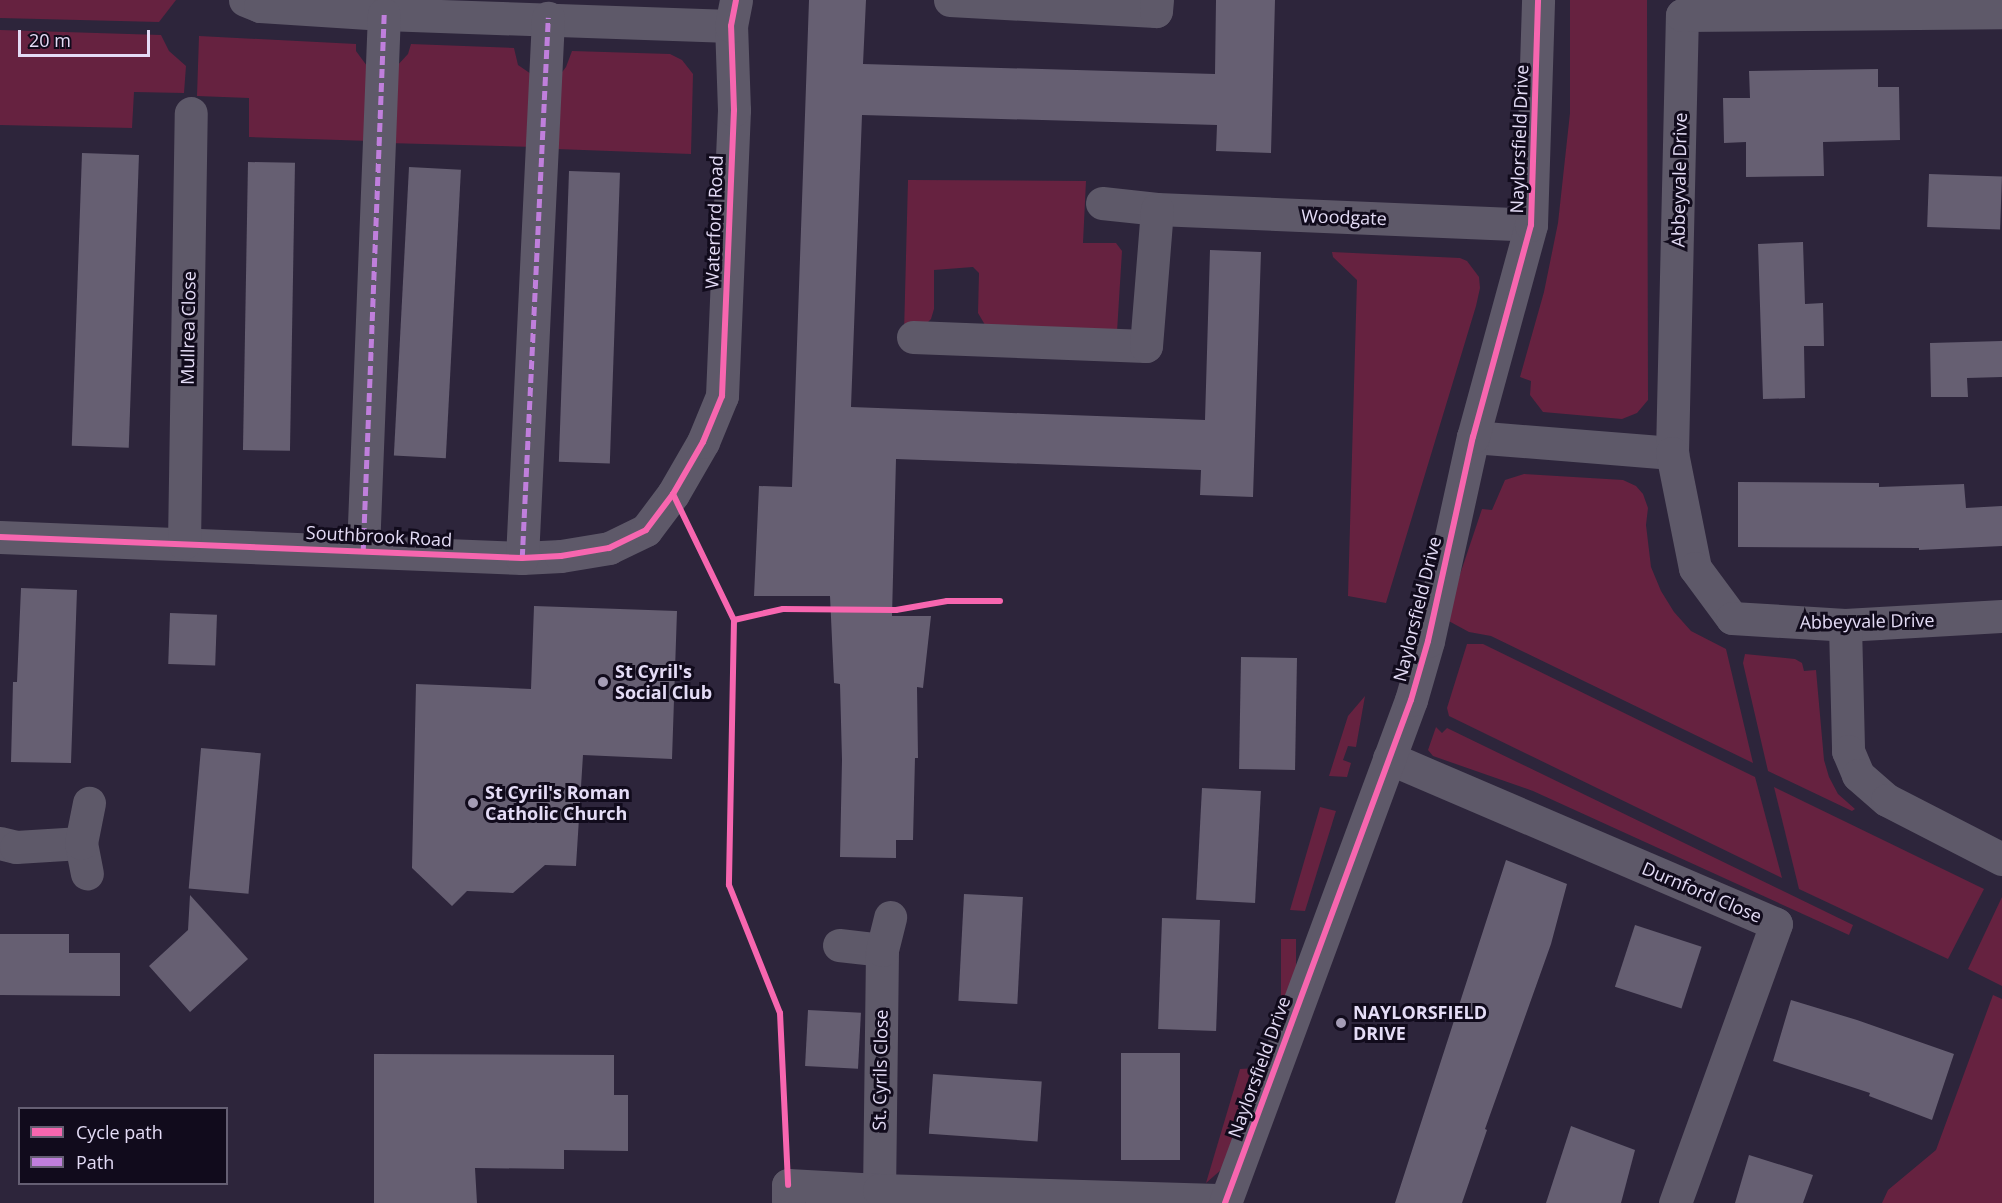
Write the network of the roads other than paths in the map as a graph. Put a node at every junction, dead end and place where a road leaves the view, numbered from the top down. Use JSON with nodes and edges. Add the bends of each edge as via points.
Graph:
{"nodes":[{"id":1,"x":245,"y":0,"type":"edge"},
{"id":2,"x":950,"y":0,"type":"edge"},
{"id":3,"x":1157,"y":0,"type":"edge"},
{"id":4,"x":1538,"y":0,"type":"edge"},
{"id":5,"x":1682,"y":7,"type":"edge"},
{"id":6,"x":2002,"y":12,"type":"edge"},
{"id":7,"x":733,"y":13,"type":"edge"},
{"id":8,"x":384,"y":14,"type":"junction"},
{"id":9,"x":548,"y":18,"type":"junction"},
{"id":10,"x":191,"y":113,"type":"dead end"},
{"id":11,"x":1102,"y":203,"type":"dead end"},
{"id":12,"x":1157,"y":209,"type":"junction"},
{"id":13,"x":1531,"y":225,"type":"junction"},
{"id":14,"x":913,"y":337,"type":"dead end"},
{"id":15,"x":1473,"y":437,"type":"junction"},
{"id":16,"x":703,"y":441,"type":"joint"},
{"id":17,"x":1672,"y":453,"type":"junction"},
{"id":18,"x":0,"y":537,"type":"edge"},
{"id":19,"x":184,"y":543,"type":"junction"},
{"id":20,"x":363,"y":550,"type":"junction"},
{"id":21,"x":522,"y":558,"type":"junction"},
{"id":22,"x":2002,"y":616,"type":"edge"},
{"id":23,"x":1845,"y":625,"type":"junction"},
{"id":24,"x":1389,"y":758,"type":"junction"},
{"id":25,"x":89,"y":803,"type":"dead end"},
{"id":26,"x":0,"y":843,"type":"edge"},
{"id":27,"x":2002,"y":859,"type":"edge"},
{"id":28,"x":890,"y":917,"type":"dead end"},
{"id":29,"x":839,"y":945,"type":"dead end"},
{"id":30,"x":882,"y":950,"type":"junction"},
{"id":31,"x":879,"y":1190,"type":"junction"},
{"id":32,"x":1225,"y":1202,"type":"edge"},
{"id":33,"x":788,"y":1203,"type":"edge"},
{"id":34,"x":1675,"y":1203,"type":"edge"}],
"edges":[{"from":1,"to":8,"type":"street","name":"Waterford Road","via":[[260,6]]},
{"from":2,"to":3,"type":"street","via":[[1156,11]]},
{"from":4,"to":13,"type":"street","name":"Naylorsfield Drive"},
{"from":5,"to":6,"type":"street","name":"Abbeyvale Drive"},
{"from":5,"to":17,"type":"street","name":"Abbeyvale Drive"},
{"from":7,"to":9,"type":"street","name":"Waterford Road"},
{"from":7,"to":16,"type":"street","name":"Waterford Road","via":[[734,110],[722,396]]},
{"from":8,"to":9,"type":"street","name":"Waterford Road"},
{"from":8,"to":20,"type":"street","name":"Southbrook Road"},
{"from":9,"to":21,"type":"street"},
{"from":10,"to":19,"type":"street","name":"Mullrea Close"},
{"from":11,"to":12,"type":"street","name":"Woodgate"},
{"from":12,"to":13,"type":"street","name":"Woodgate"},
{"from":12,"to":14,"type":"street","via":[[1146,346]]},
{"from":13,"to":15,"type":"street","name":"Naylorsfield Drive"},
{"from":15,"to":17,"type":"street"},
{"from":15,"to":24,"type":"street","name":"Naylorsfield Drive","via":[[1428,641]]},
{"from":16,"to":21,"type":"street","name":"Southbrook Road","via":[[673,494],[646,530],[609,548]]},
{"from":17,"to":23,"type":"street","name":"Abbeyvale Drive","via":[[1695,568],[1732,618]]},
{"from":18,"to":19,"type":"street","name":"Southbrook Road"},
{"from":19,"to":20,"type":"street","name":"Southbrook Road"},
{"from":20,"to":21,"type":"street","name":"Southbrook Road"},
{"from":22,"to":23,"type":"street","name":"Abbeyvale Drive"},
{"from":23,"to":27,"type":"street","via":[[1848,751],[1858,776],[1887,800]]},
{"from":24,"to":32,"type":"street","name":"Naylorsfield Drive"},
{"from":24,"to":34,"type":"street","name":"Durnford Close","via":[[1776,924]]},
{"from":25,"to":26,"type":"street","via":[[84,858]]},
{"from":28,"to":30,"type":"street","name":"St. Cyrils Close"},
{"from":29,"to":30,"type":"street"},
{"from":30,"to":31,"type":"street","name":"St. Cyrils Close"},
{"from":31,"to":32,"type":"street"},
{"from":31,"to":33,"type":"street","via":[[788,1185]]}]}
